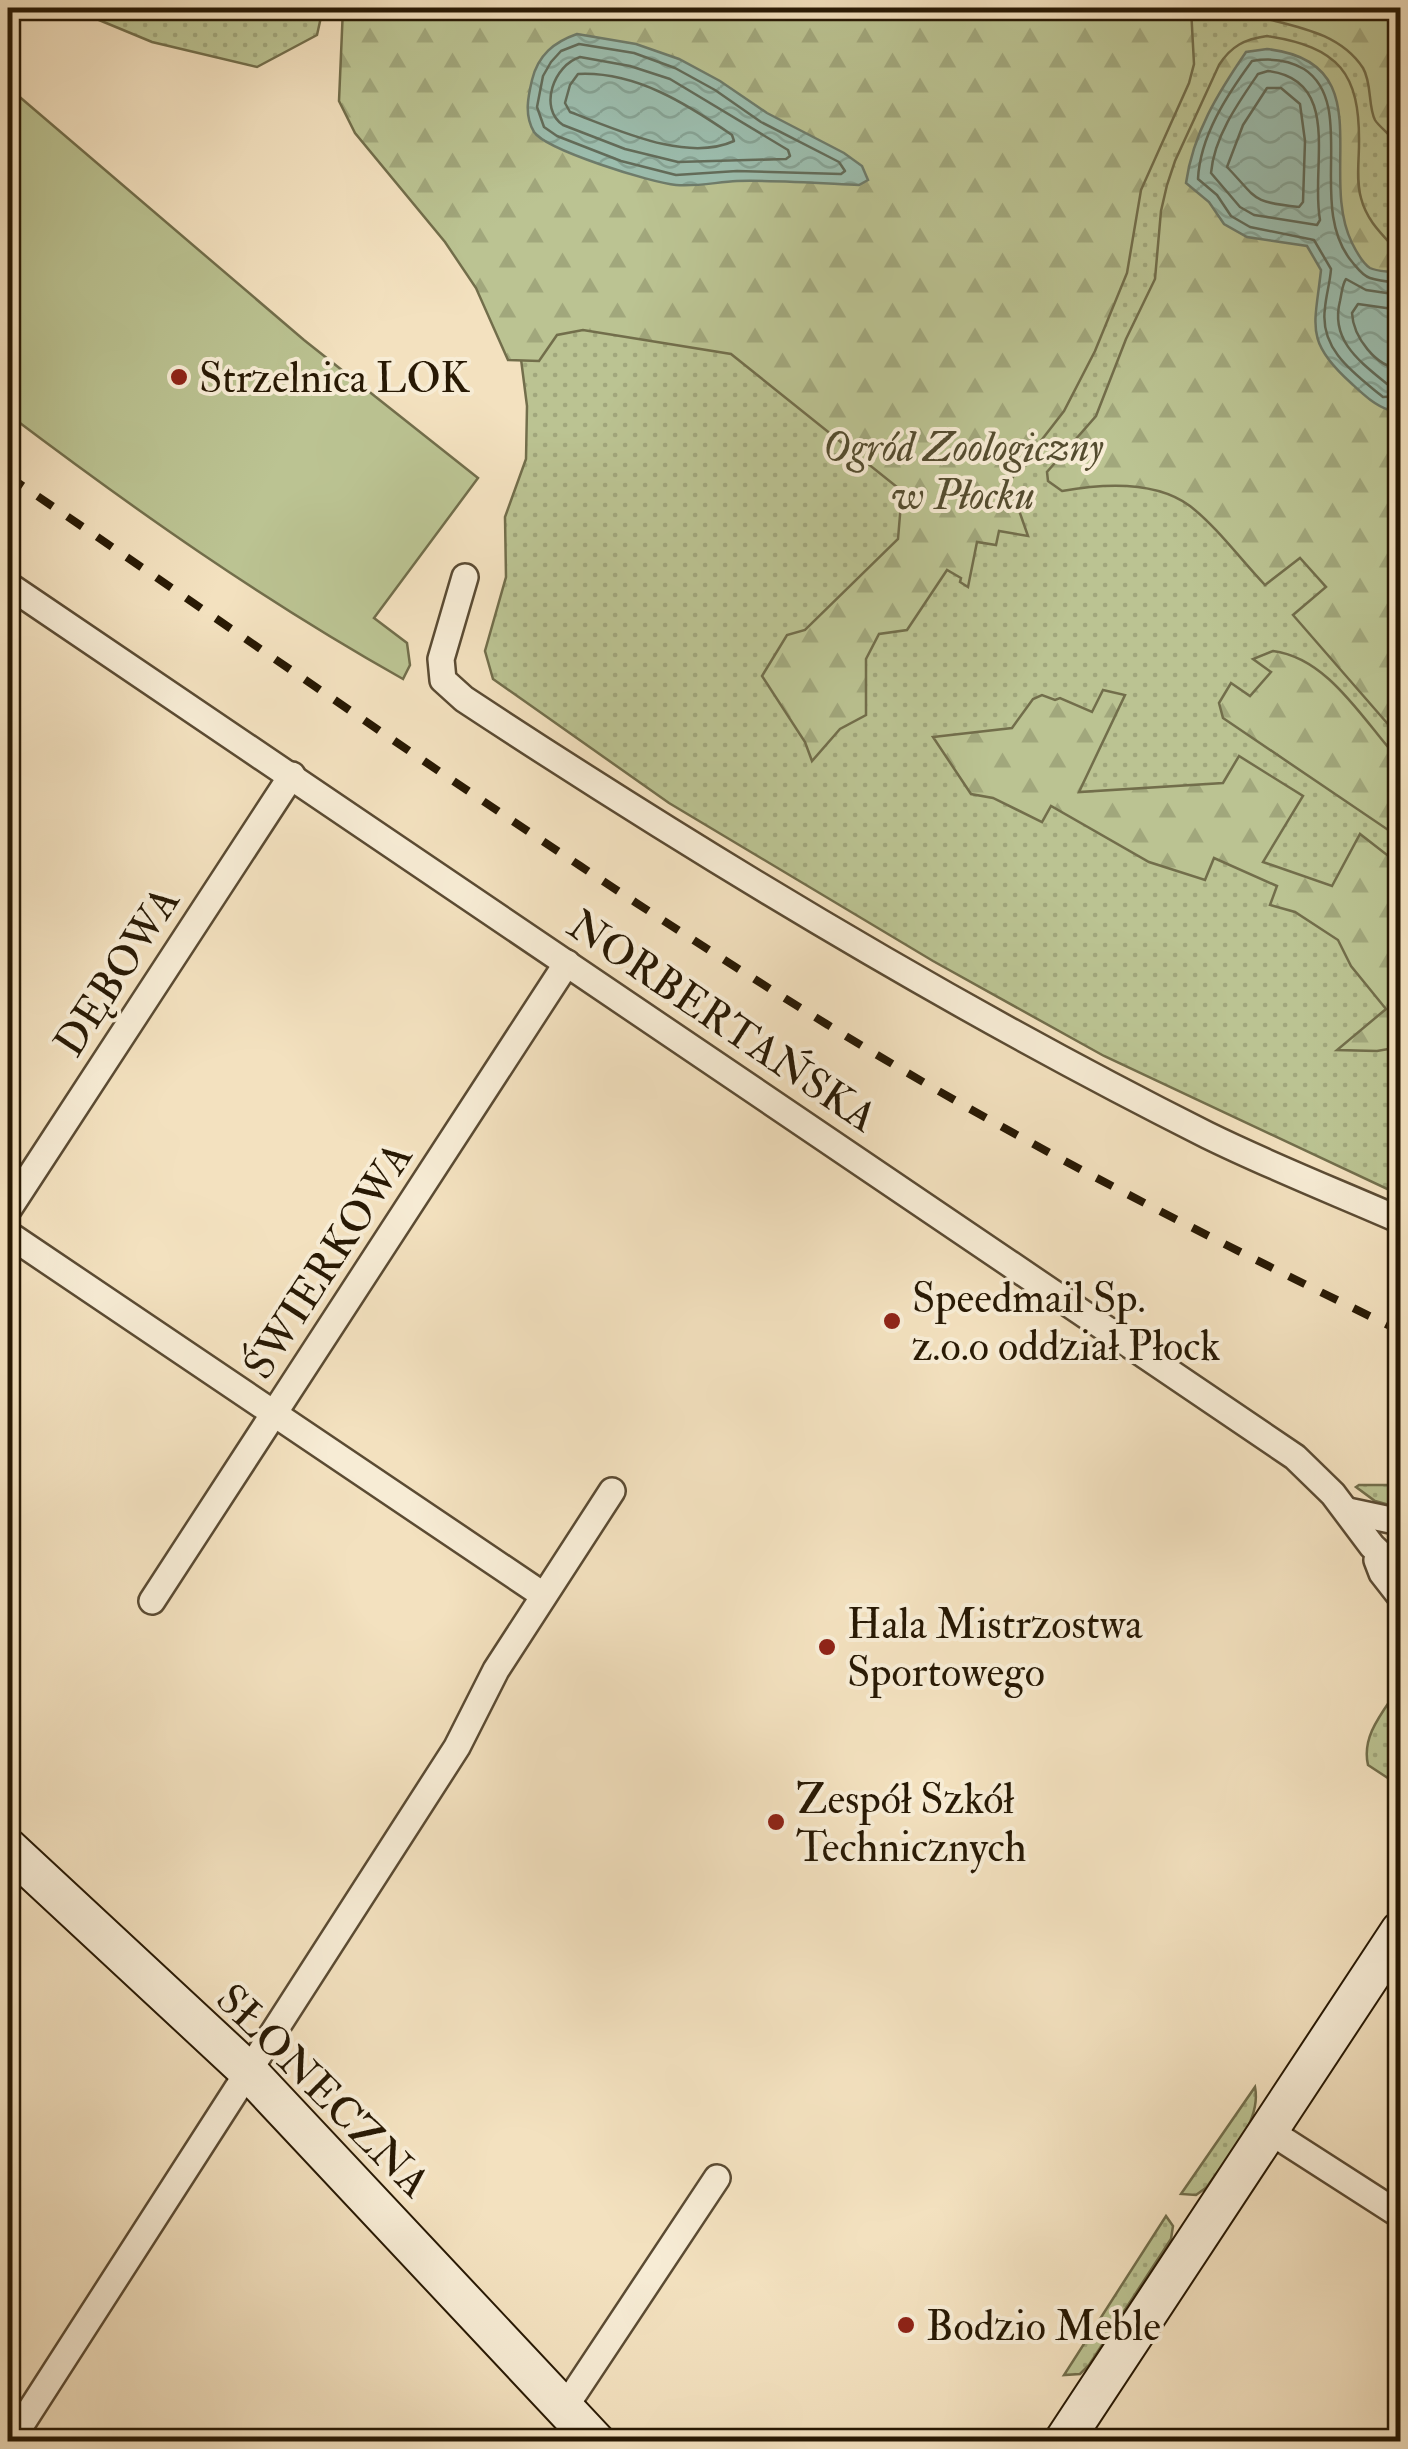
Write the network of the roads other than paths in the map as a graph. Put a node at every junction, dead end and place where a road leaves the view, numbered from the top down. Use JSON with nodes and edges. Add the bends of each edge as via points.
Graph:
{"nodes":[{"id":1,"x":464,"y":578,"type":"dead end"},
{"id":2,"x":8,"y":585,"type":"edge"},
{"id":3,"x":292,"y":775,"type":"junction"},
{"id":4,"x":568,"y":963,"type":"junction"},
{"id":5,"x":8,"y":1210,"type":"edge"},
{"id":6,"x":1400,"y":1220,"type":"edge"},
{"id":7,"x":8,"y":1234,"type":"edge"},
{"id":8,"x":274,"y":1414,"type":"junction"},
{"id":9,"x":612,"y":1490,"type":"dead end"},
{"id":10,"x":1348,"y":1511,"type":"junction"},
{"id":11,"x":1400,"y":1522,"type":"edge"},
{"id":12,"x":1372,"y":1546,"type":"junction"},
{"id":13,"x":1400,"y":1573,"type":"edge"},
{"id":14,"x":543,"y":1594,"type":"junction"},
{"id":15,"x":1400,"y":1596,"type":"edge"},
{"id":16,"x":152,"y":1600,"type":"dead end"},
{"id":17,"x":8,"y":1848,"type":"edge"},
{"id":18,"x":1400,"y":1931,"type":"edge"},
{"id":19,"x":247,"y":2070,"type":"junction"},
{"id":20,"x":1268,"y":2130,"type":"junction"},
{"id":21,"x":717,"y":2178,"type":"dead end"},
{"id":22,"x":1400,"y":2215,"type":"edge"},
{"id":23,"x":565,"y":2407,"type":"junction"},
{"id":24,"x":10,"y":2442,"type":"edge"},
{"id":25,"x":596,"y":2442,"type":"edge"},
{"id":26,"x":1062,"y":2442,"type":"edge"}],
"edges":[{"from":1,"to":6,"type":"street","via":[[441,659],[443,680],[464,699],[918,982],[1210,1136]]},
{"from":2,"to":3,"type":"street","name":"NORBERTAŃSKA"},
{"from":3,"to":4,"type":"street","name":"NORBERTAŃSKA"},
{"from":3,"to":5,"type":"street","name":"DĘBOWA"},
{"from":4,"to":8,"type":"street","name":"ŚWIERKOWA"},
{"from":4,"to":10,"type":"street","name":"NORBERTAŃSKA","via":[[1295,1457]]},
{"from":7,"to":8,"type":"street"},
{"from":8,"to":14,"type":"street"},
{"from":8,"to":16,"type":"street","name":"ŚWIERKOWA"},
{"from":9,"to":14,"type":"street"},
{"from":10,"to":11,"type":"street"},
{"from":10,"to":12,"type":"street","name":"NORBERTAŃSKA"},
{"from":12,"to":13,"type":"street"},
{"from":12,"to":15,"type":"street"},
{"from":14,"to":19,"type":"street","via":[[457,1747]]},
{"from":17,"to":19,"type":"street","name":"SŁONECZNA"},
{"from":18,"to":20,"type":"street"},
{"from":19,"to":23,"type":"street","name":"SŁONECZNA"},
{"from":19,"to":24,"type":"street"},
{"from":20,"to":22,"type":"street"},
{"from":20,"to":26,"type":"street"},
{"from":21,"to":23,"type":"street"},
{"from":23,"to":25,"type":"street","name":"SŁONECZNA"}]}
